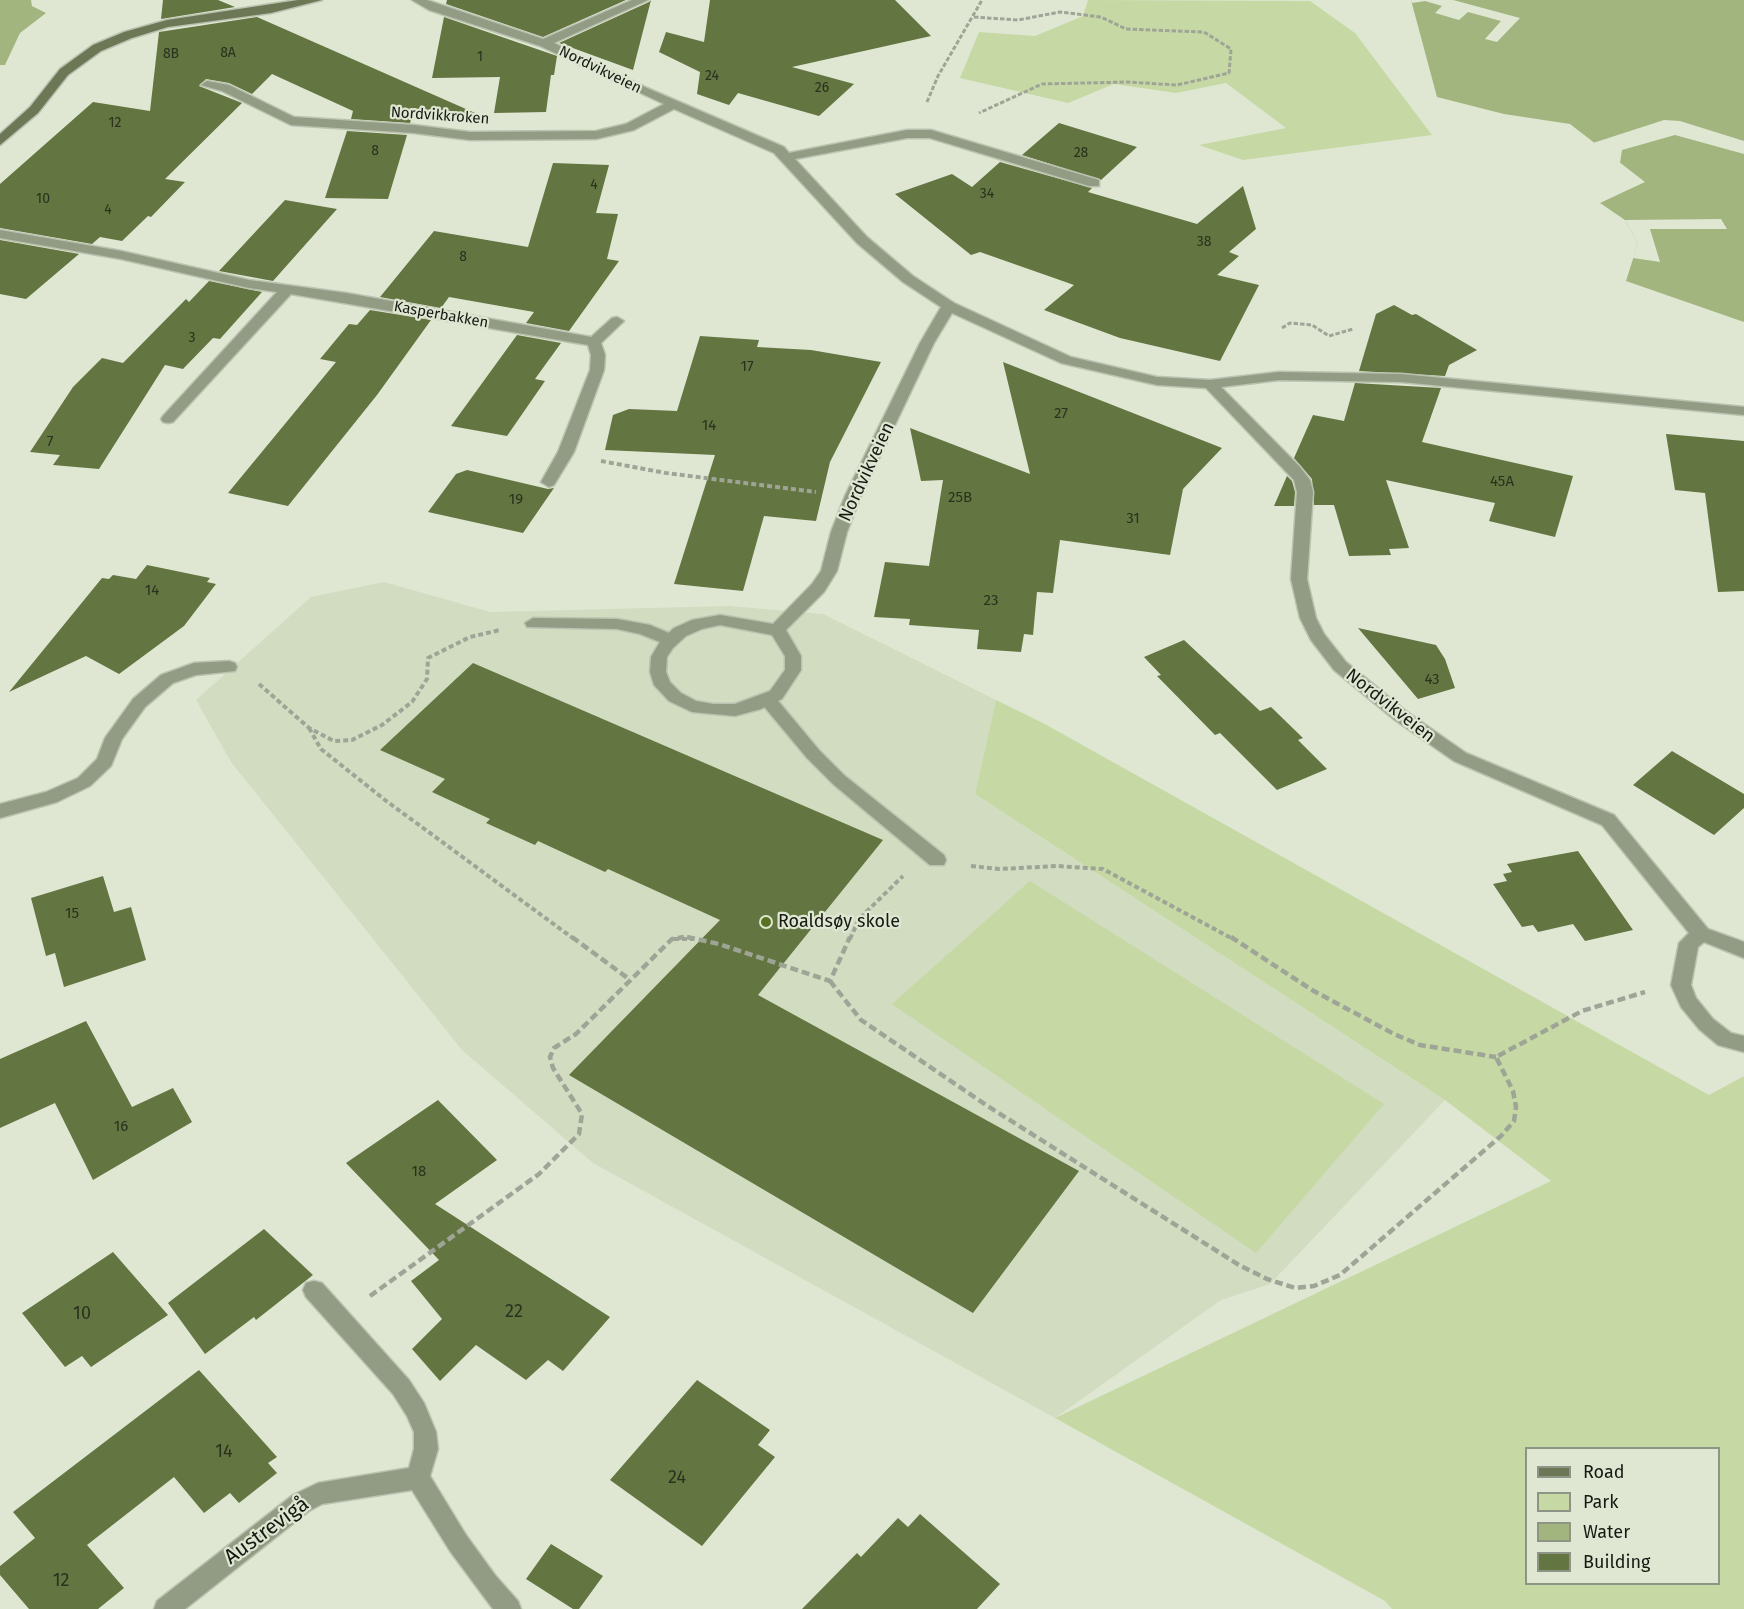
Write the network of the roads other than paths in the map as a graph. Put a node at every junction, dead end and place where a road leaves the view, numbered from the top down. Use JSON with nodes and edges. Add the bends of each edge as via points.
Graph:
{"nodes":[{"id":1,"x":316,"y":0,"type":"edge"},
{"id":2,"x":418,"y":0,"type":"edge"},
{"id":3,"x":642,"y":0,"type":"edge"},
{"id":4,"x":544,"y":44,"type":"junction"},
{"id":5,"x":207,"y":85,"type":"dead end"},
{"id":6,"x":672,"y":105,"type":"junction"},
{"id":7,"x":0,"y":141,"type":"edge"},
{"id":8,"x":787,"y":157,"type":"junction"},
{"id":9,"x":1094,"y":183,"type":"dead end"},
{"id":10,"x":0,"y":234,"type":"edge"},
{"id":11,"x":287,"y":290,"type":"junction"},
{"id":12,"x":949,"y":306,"type":"junction"},
{"id":13,"x":617,"y":321,"type":"dead end"},
{"id":14,"x":594,"y":342,"type":"junction"},
{"id":15,"x":1210,"y":384,"type":"junction"},
{"id":16,"x":1744,"y":411,"type":"edge"},
{"id":17,"x":168,"y":419,"type":"dead end"},
{"id":18,"x":549,"y":482,"type":"dead end"},
{"id":19,"x":533,"y":623,"type":"road end"},
{"id":20,"x":777,"y":630,"type":"junction"},
{"id":21,"x":670,"y":640,"type":"junction"},
{"id":22,"x":229,"y":667,"type":"road end"},
{"id":23,"x":768,"y":700,"type":"junction"},
{"id":24,"x":0,"y":811,"type":"edge"},
{"id":25,"x":937,"y":860,"type":"road end"},
{"id":26,"x":1701,"y":934,"type":"junction"},
{"id":27,"x":1744,"y":951,"type":"edge"},
{"id":28,"x":1744,"y":1044,"type":"edge"},
{"id":29,"x":314,"y":1290,"type":"dead end"},
{"id":30,"x":418,"y":1478,"type":"junction"},
{"id":31,"x":166,"y":1609,"type":"edge"},
{"id":32,"x":509,"y":1609,"type":"edge"}],
"edges":[{"from":1,"to":7,"type":"street","via":[[166,24],[97,48],[64,72],[34,110]]},
{"from":2,"to":4,"type":"street","name":"Nordvikveien"},
{"from":3,"to":4,"type":"street","name":"Nordvikveien"},
{"from":4,"to":6,"type":"street","name":"Nordvikveien"},
{"from":5,"to":6,"type":"street","name":"Nordvikkroken","via":[[225,88],[291,122],[470,136],[596,135],[630,127]]},
{"from":6,"to":8,"type":"street","name":"Nordvikveien"},
{"from":8,"to":9,"type":"street","via":[[907,134],[931,134]]},
{"from":8,"to":12,"type":"street","name":"Nordvikveien","via":[[887,263]]},
{"from":10,"to":11,"type":"street","name":"Kasperbakken"},
{"from":11,"to":14,"type":"street","name":"Kasperbakken"},
{"from":11,"to":17,"type":"street"},
{"from":12,"to":15,"type":"street","name":"Nordvikveien","via":[[1074,363],[1157,381]]},
{"from":12,"to":20,"type":"street","name":"Nordvikveien","via":[[853,495],[829,571]]},
{"from":13,"to":14,"type":"street"},
{"from":14,"to":18,"type":"street","via":[[597,370],[566,452]]},
{"from":15,"to":16,"type":"street","name":"Nordvikveien","via":[[1270,376],[1401,378]]},
{"from":15,"to":26,"type":"street","name":"Nordvikveien","via":[[1302,480],[1305,492],[1299,579],[1308,618],[1333,658],[1378,699],[1460,758],[1608,820]]},
{"from":19,"to":21,"type":"street","via":[[617,624],[644,628]]},
{"from":20,"to":21,"type":"street","via":[[720,620],[698,624]]},
{"from":20,"to":23,"type":"street","via":[[794,656],[793,670],[786,684]]},
{"from":21,"to":23,"type":"street","via":[[659,657],[658,672],[663,686],[675,697],[692,706],[713,710],[735,710]]},
{"from":22,"to":24,"type":"street","via":[[194,669],[167,679],[139,703],[114,738],[105,762],[84,782]]},
{"from":23,"to":25,"type":"street","via":[[839,780]]},
{"from":26,"to":27,"type":"street"},
{"from":26,"to":28,"type":"street","via":[[1689,943],[1682,992],[1713,1032]]},
{"from":29,"to":30,"type":"street","via":[[401,1387],[416,1410],[425,1432],[426,1449]]},
{"from":30,"to":31,"type":"street","name":"Austrevigå","via":[[318,1494],[301,1503]]},
{"from":30,"to":32,"type":"street","via":[[458,1543]]}]}
